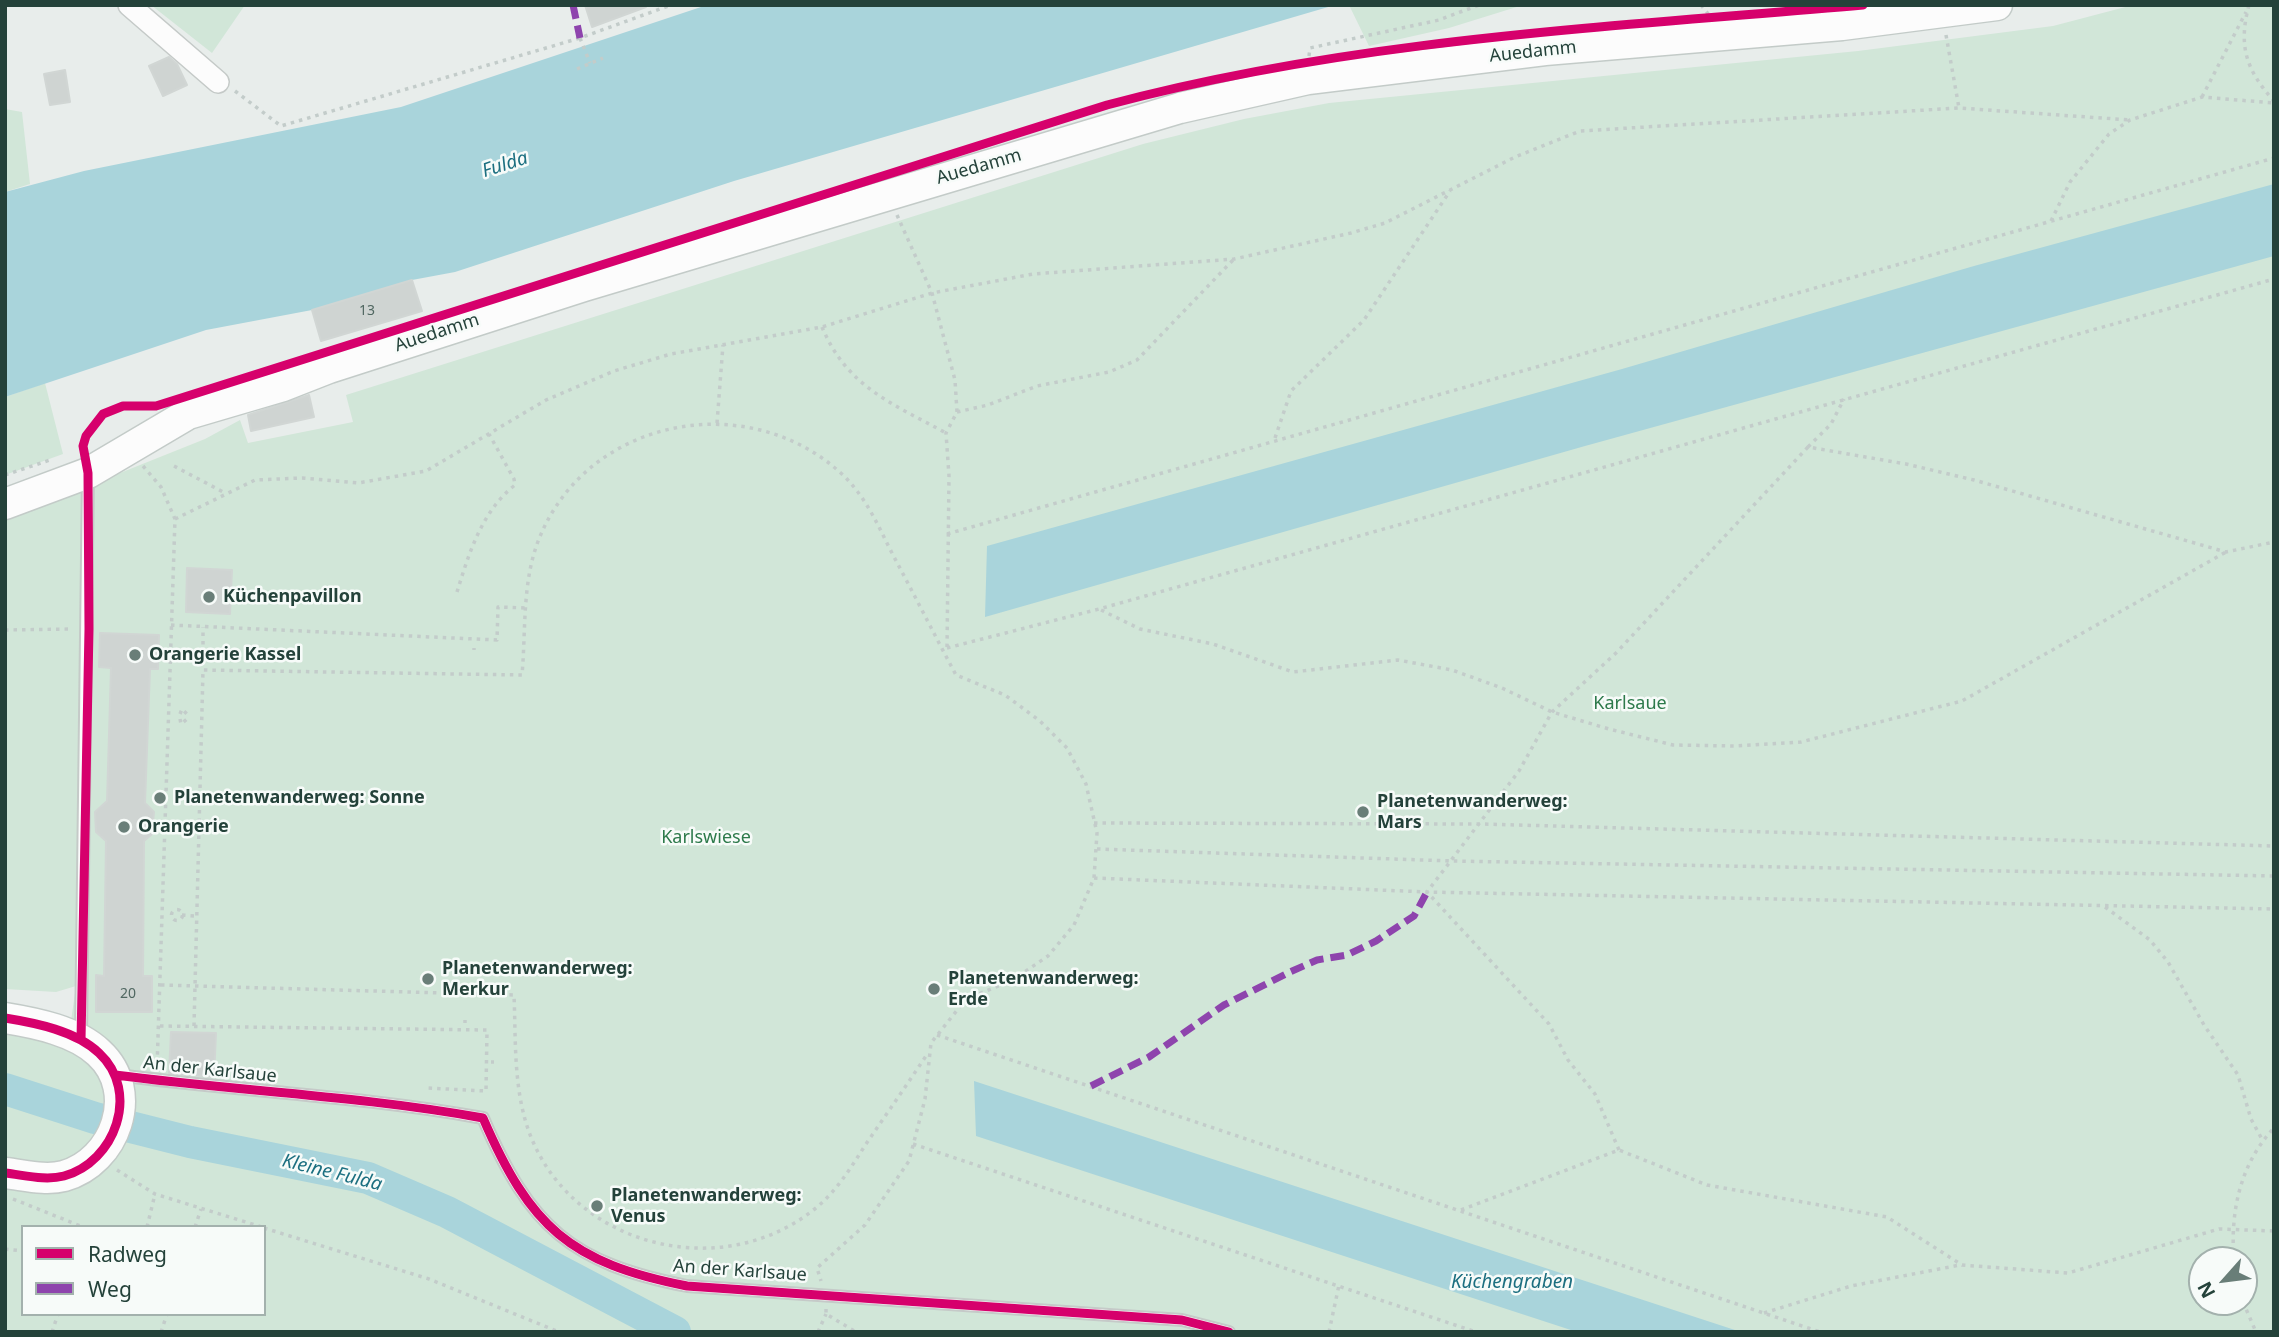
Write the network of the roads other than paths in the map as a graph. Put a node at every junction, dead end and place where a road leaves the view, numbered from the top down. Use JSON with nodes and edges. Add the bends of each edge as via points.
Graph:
{"nodes":[{"id":1,"x":129,"y":5,"type":"edge"},
{"id":2,"x":1997,"y":5,"type":"edge"},
{"id":3,"x":218,"y":82,"type":"road end"},
{"id":4,"x":88,"y":473,"type":"junction"},
{"id":5,"x":5,"y":504,"type":"edge"},
{"id":6,"x":5,"y":1018,"type":"edge"},
{"id":7,"x":81,"y":1040,"type":"junction"},
{"id":8,"x":117,"y":1086,"type":"junction"},
{"id":9,"x":5,"y":1173,"type":"edge"},
{"id":10,"x":1229,"y":1332,"type":"edge"}],
"edges":[{"from":1,"to":3,"type":"street"},
{"from":2,"to":4,"type":"street","name":"Auedamm","via":[[1843,25],[1545,50],[1308,79],[1180,108],[583,286],[188,414]]},
{"from":4,"to":5,"type":"street","name":"Auedamm"},
{"from":4,"to":7,"type":"lane"},
{"from":6,"to":7,"type":"street","via":[[35,1023]]},
{"from":7,"to":8,"type":"street","via":[[102,1055]]},
{"from":8,"to":9,"type":"street","via":[[117,1124],[101,1153],[61,1177]]},
{"from":8,"to":10,"type":"lane","name":"An der Karlsaue","via":[[153,1080],[422,1107],[483,1118],[528,1205],[558,1234],[620,1271],[687,1286],[1182,1320]]}]}
